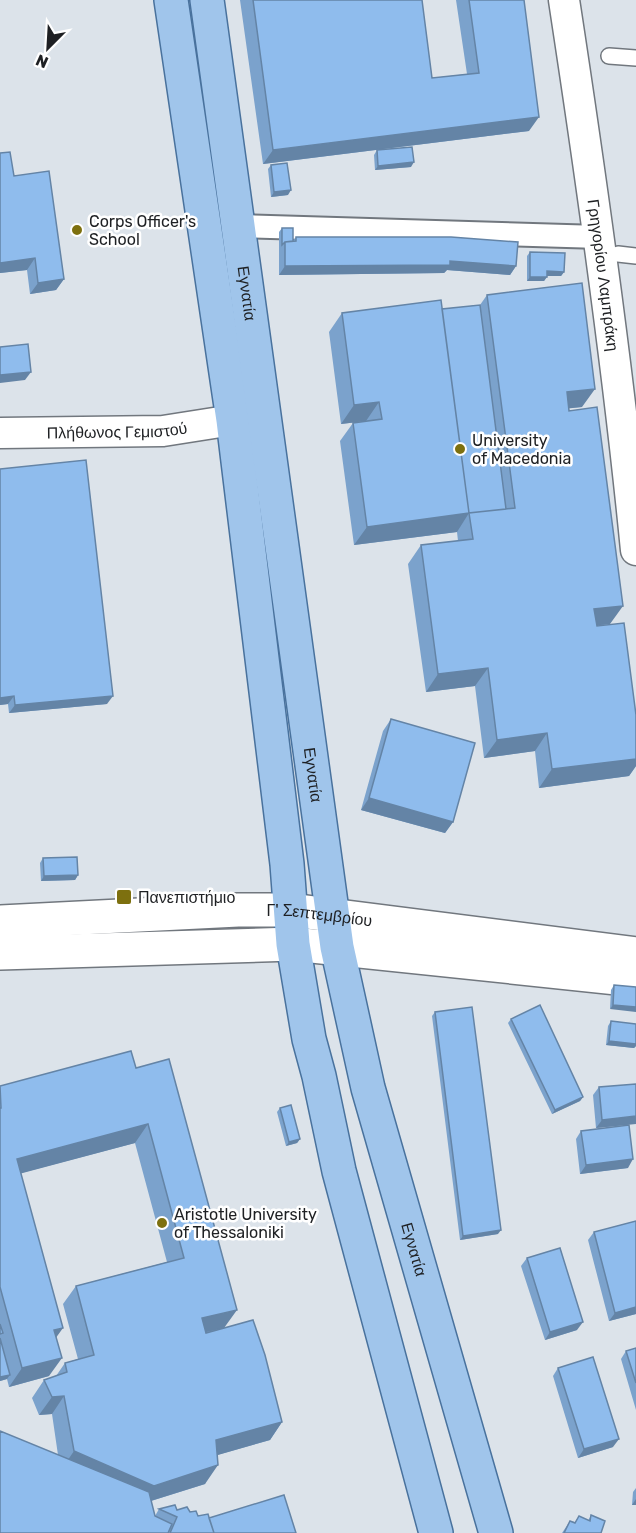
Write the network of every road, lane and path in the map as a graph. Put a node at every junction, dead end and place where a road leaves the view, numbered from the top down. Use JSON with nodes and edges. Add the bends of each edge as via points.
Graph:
{"nodes":[{"id":1,"x":171,"y":0,"type":"edge"},
{"id":2,"x":207,"y":0,"type":"edge"},
{"id":3,"x":564,"y":0,"type":"edge"},
{"id":4,"x":609,"y":56,"type":"dead end"},
{"id":5,"x":636,"y":58,"type":"edge"},
{"id":6,"x":238,"y":226,"type":"junction"},
{"id":7,"x":609,"y":245,"type":"junction"},
{"id":8,"x":636,"y":255,"type":"edge"},
{"id":9,"x":233,"y":420,"type":"junction"},
{"id":10,"x":0,"y":433,"type":"edge"},
{"id":11,"x":630,"y":437,"type":"edge"},
{"id":12,"x":636,"y":550,"type":"edge"},
{"id":13,"x":291,"y":910,"type":"junction"},
{"id":14,"x":332,"y":915,"type":"junction"},
{"id":15,"x":0,"y":922,"type":"edge"},
{"id":16,"x":293,"y":944,"type":"junction"},
{"id":17,"x":337,"y":947,"type":"junction"},
{"id":18,"x":0,"y":953,"type":"edge"},
{"id":19,"x":636,"y":954,"type":"edge"},
{"id":20,"x":636,"y":980,"type":"edge"},
{"id":21,"x":436,"y":1533,"type":"edge"},
{"id":22,"x":496,"y":1533,"type":"edge"}],
"edges":[{"from":1,"to":9,"type":"main road","name":"Εγνατία"},
{"from":2,"to":6,"type":"main road","name":"Εγνατία"},
{"from":3,"to":7,"type":"street","name":"Γρηγορίου Λαμπράκη"},
{"from":4,"to":5,"type":"lane"},
{"from":6,"to":7,"type":"street"},
{"from":6,"to":14,"type":"main road","name":"Εγνατία"},
{"from":7,"to":8,"type":"lane"},
{"from":7,"to":11,"type":"street","name":"Γρηγορίου Λαμπράκη"},
{"from":9,"to":10,"type":"street","name":"Πλήθωνος Γεμιστού","via":[[163,431]]},
{"from":9,"to":13,"type":"main road","name":"Εγνατία"},
{"from":11,"to":12,"type":"street","name":"Γρηγορίου Λαμπράκη"},
{"from":13,"to":14,"type":"main road","name":"Γ' Σεπτεμβρίου"},
{"from":13,"to":15,"type":"main road","name":"Γ' Σεπτεμβρίου"},
{"from":13,"to":16,"type":"main road","name":"Εγνατία"},
{"from":14,"to":17,"type":"main road","name":"Εγνατία"},
{"from":14,"to":19,"type":"main road","name":"Γ' Σεπτεμβρίου"},
{"from":16,"to":17,"type":"main road","name":"Γ' Σεπτεμβρίου"},
{"from":16,"to":18,"type":"main road","name":"Γ' Σεπτεμβρίου"},
{"from":16,"to":21,"type":"main road","name":"Εγνατία","via":[[309,1039],[339,1171]]},
{"from":17,"to":20,"type":"main road","name":"Γ' Σεπτεμβρίου"},
{"from":17,"to":22,"type":"main road","name":"Εγνατία","via":[[368,1088]]}]}
